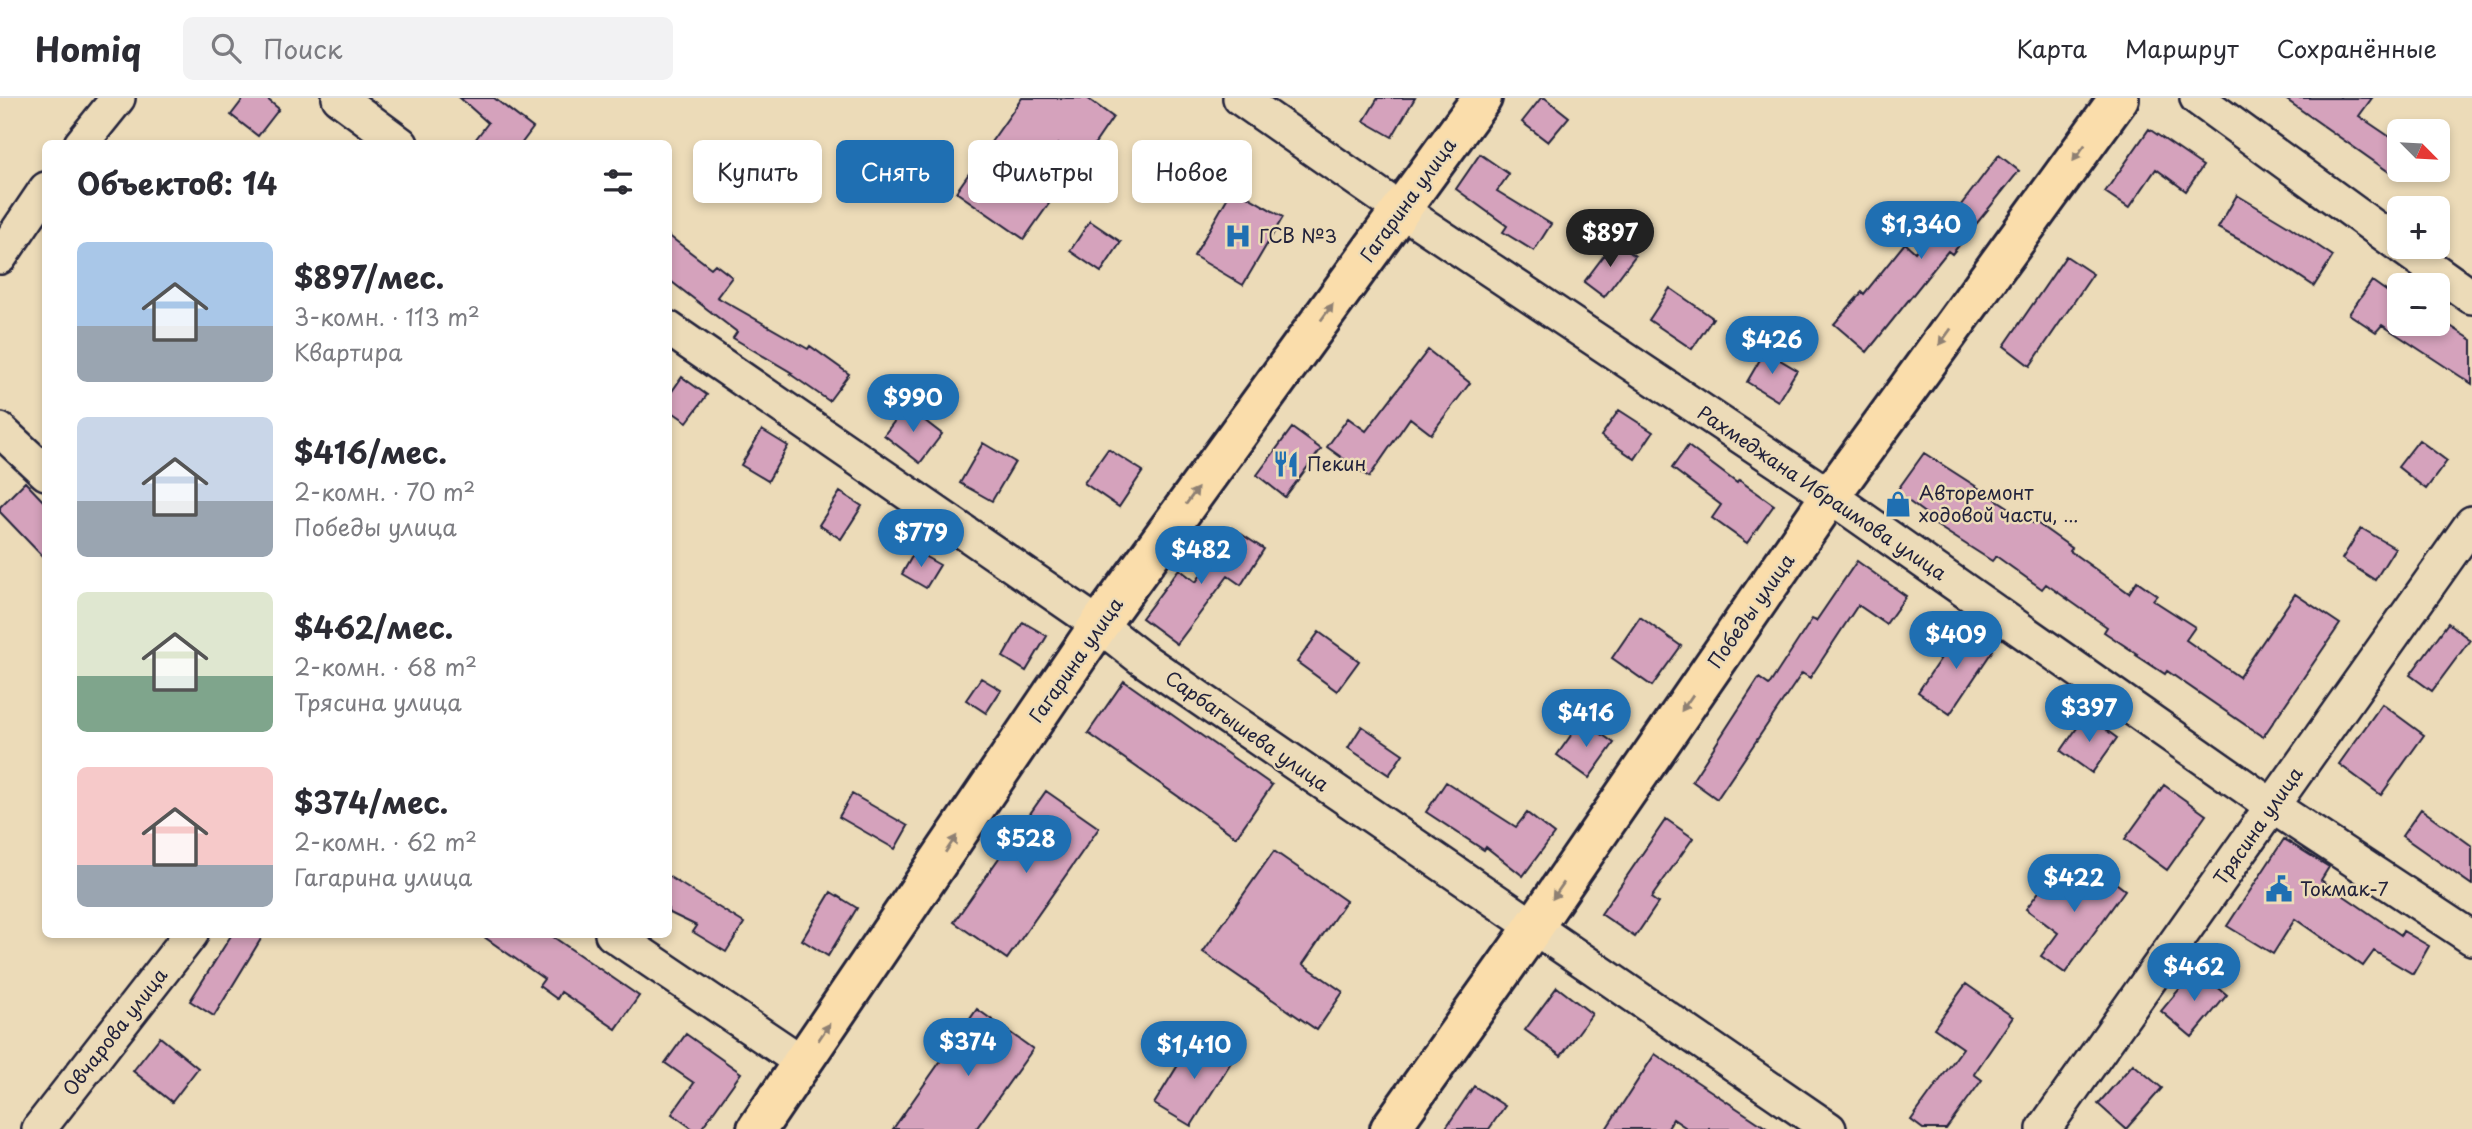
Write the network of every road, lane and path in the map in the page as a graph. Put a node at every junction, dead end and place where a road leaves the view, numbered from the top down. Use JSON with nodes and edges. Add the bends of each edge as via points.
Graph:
{"nodes":[{"id":1,"x":118,"y":98,"type":"edge"},
{"id":2,"x":339,"y":98,"type":"edge"},
{"id":3,"x":1240,"y":98,"type":"edge"},
{"id":4,"x":1482,"y":98,"type":"edge"},
{"id":5,"x":2119,"y":98,"type":"edge"},
{"id":6,"x":2197,"y":98,"type":"edge"},
{"id":7,"x":84,"y":140,"type":"edge"},
{"id":8,"x":396,"y":140,"type":"edge"},
{"id":9,"x":42,"y":195,"type":"edge"},
{"id":10,"x":1401,"y":210,"type":"junction"},
{"id":11,"x":2387,"y":236,"type":"edge"},
{"id":12,"x":0,"y":257,"type":"edge"},
{"id":13,"x":2419,"y":259,"type":"edge"},
{"id":14,"x":2472,"y":297,"type":"edge"},
{"id":15,"x":672,"y":331,"type":"edge"},
{"id":16,"x":0,"y":430,"type":"edge"},
{"id":17,"x":42,"y":469,"type":"edge"},
{"id":18,"x":1830,"y":496,"type":"junction"},
{"id":19,"x":2472,"y":523,"type":"edge"},
{"id":20,"x":1099,"y":625,"type":"junction"},
{"id":21,"x":2272,"y":806,"type":"junction"},
{"id":22,"x":1533,"y":928,"type":"junction"},
{"id":23,"x":188,"y":938,"type":"edge"},
{"id":24,"x":618,"y":938,"type":"edge"},
{"id":25,"x":2472,"y":938,"type":"edge"},
{"id":26,"x":803,"y":1063,"type":"junction"},
{"id":27,"x":39,"y":1129,"type":"edge"},
{"id":28,"x":757,"y":1129,"type":"edge"},
{"id":29,"x":1390,"y":1129,"type":"edge"},
{"id":30,"x":1829,"y":1129,"type":"edge"},
{"id":31,"x":2044,"y":1129,"type":"edge"}],
"edges":[{"from":1,"to":7,"type":"street"},
{"from":2,"to":8,"type":"street"},
{"from":3,"to":10,"type":"street","name":"Рахмеджана Ибраимова улица"},
{"from":4,"to":10,"type":"main road","name":"Гагарина улица"},
{"from":5,"to":18,"type":"main road","name":"Победы улица","one_way":true},
{"from":6,"to":11,"type":"street"},
{"from":9,"to":12,"type":"street"},
{"from":10,"to":18,"type":"street","name":"Рахмеджана Ибраимова улица"},
{"from":20,"to":10,"type":"main road","name":"Гагарина улица","one_way":true},
{"from":13,"to":14,"type":"street"},
{"from":15,"to":20,"type":"street","name":"Сарбагышева улица"},
{"from":16,"to":17,"type":"street"},
{"from":18,"to":21,"type":"street","name":"Рахмеджана Ибраимова улица"},
{"from":18,"to":22,"type":"main road","name":"Победы улица","one_way":true},
{"from":19,"to":21,"type":"street","name":"Трясина улица"},
{"from":20,"to":22,"type":"street","name":"Сарбагышева улица","via":[[1140,658]]},
{"from":26,"to":20,"type":"main road","name":"Гагарина улица","one_way":true},
{"from":21,"to":25,"type":"street","name":"Рахмеджана Ибраимова улица"},
{"from":21,"to":31,"type":"street","name":"Трясина улица"},
{"from":22,"to":29,"type":"main road","name":"Победы улица"},
{"from":22,"to":30,"type":"street","name":"Сарбагышева улица"},
{"from":23,"to":27,"type":"street","name":"Овчарова улица"},
{"from":24,"to":26,"type":"street"},
{"from":26,"to":28,"type":"main road","name":"Гагарина улица"}]}
